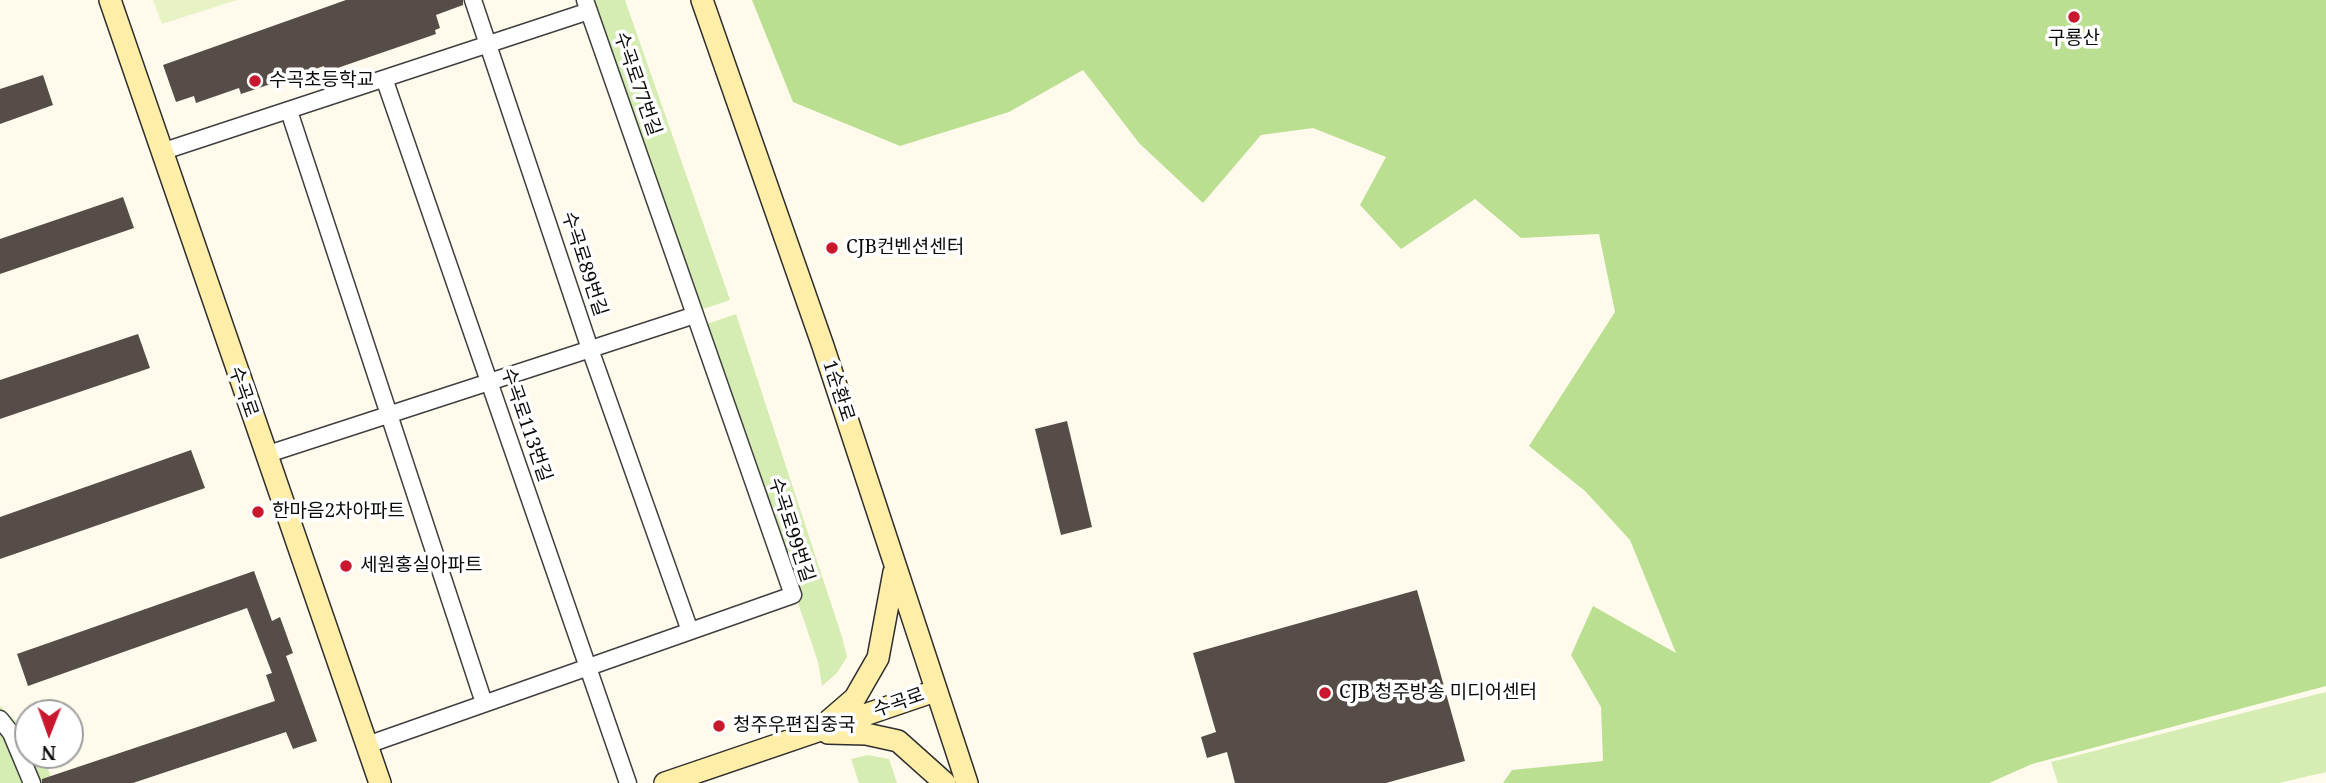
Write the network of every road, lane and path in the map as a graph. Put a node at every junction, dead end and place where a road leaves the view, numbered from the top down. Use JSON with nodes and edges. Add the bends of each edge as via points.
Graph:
{"nodes":[{"id":1,"x":110,"y":0,"type":"edge"},
{"id":2,"x":473,"y":0,"type":"edge"},
{"id":3,"x":702,"y":0,"type":"edge"},
{"id":4,"x":587,"y":6,"type":"edge"},
{"id":5,"x":489,"y":45,"type":"junction"},
{"id":6,"x":385,"y":81,"type":"junction"},
{"id":7,"x":289,"y":111,"type":"junction"},
{"id":8,"x":161,"y":152,"type":"junction"},
{"id":9,"x":695,"y":315,"type":"junction"},
{"id":10,"x":590,"y":349,"type":"junction"},
{"id":11,"x":490,"y":383,"type":"junction"},
{"id":12,"x":389,"y":416,"type":"junction"},
{"id":13,"x":265,"y":455,"type":"junction"},
{"id":14,"x":895,"y":568,"type":"junction"},
{"id":15,"x":690,"y":631,"type":"junction"},
{"id":16,"x":587,"y":667,"type":"junction"},
{"id":17,"x":935,"y":691,"type":"junction"},
{"id":18,"x":484,"y":703,"type":"junction"},
{"id":19,"x":0,"y":719,"type":"edge"},
{"id":20,"x":815,"y":732,"type":"junction"},
{"id":21,"x":367,"y":745,"type":"junction"},
{"id":22,"x":32,"y":783,"type":"edge"},
{"id":23,"x":380,"y":783,"type":"edge"},
{"id":24,"x":628,"y":783,"type":"edge"},
{"id":25,"x":665,"y":783,"type":"edge"},
{"id":26,"x":945,"y":783,"type":"edge"},
{"id":27,"x":967,"y":783,"type":"edge"}],
"edges":[{"from":1,"to":8,"type":"street","name":"수곡로"},
{"from":2,"to":5,"type":"street"},
{"from":3,"to":14,"type":"street","name":"1순환로"},
{"from":4,"to":5,"type":"street","name":"수곡로77번길"},
{"from":4,"to":9,"type":"street","name":"수곡로77번길"},
{"from":5,"to":6,"type":"street","name":"수곡로77번길"},
{"from":5,"to":10,"type":"street","name":"수곡로89번길"},
{"from":6,"to":7,"type":"street","name":"수곡로77번길"},
{"from":6,"to":11,"type":"street","name":"수곡로113번길"},
{"from":7,"to":8,"type":"street","name":"수곡로77번길"},
{"from":7,"to":12,"type":"street"},
{"from":8,"to":13,"type":"street","name":"수곡로"},
{"from":9,"to":10,"type":"street","name":"수곡로89번길"},
{"from":9,"to":15,"type":"street","name":"수곡로99번길","via":[[793,595]]},
{"from":10,"to":11,"type":"street","name":"수곡로89번길"},
{"from":10,"to":15,"type":"street","name":"수곡로89번길"},
{"from":11,"to":12,"type":"street","name":"수곡로89번길"},
{"from":11,"to":16,"type":"street","name":"수곡로113번길"},
{"from":12,"to":13,"type":"street","name":"수곡로89번길"},
{"from":12,"to":18,"type":"street"},
{"from":13,"to":21,"type":"street","name":"수곡로"},
{"from":14,"to":17,"type":"street","name":"1순환로"},
{"from":14,"to":20,"type":"street","via":[[872,671],[855,698]]},
{"from":15,"to":16,"type":"street","name":"수곡로99번길"},
{"from":16,"to":18,"type":"street","name":"수곡로99번길"},
{"from":16,"to":24,"type":"street","name":"수곡로113번길"},
{"from":17,"to":20,"type":"street","name":"수곡로"},
{"from":17,"to":27,"type":"street","name":"1순환로"},
{"from":18,"to":21,"type":"street","name":"수곡로99번길"},
{"from":19,"to":22,"type":"street","via":[[11,733]]},
{"from":20,"to":25,"type":"street","name":"수곡로"},
{"from":20,"to":26,"type":"street","via":[[866,734],[898,741]]},
{"from":21,"to":23,"type":"street","name":"수곡로"}]}
